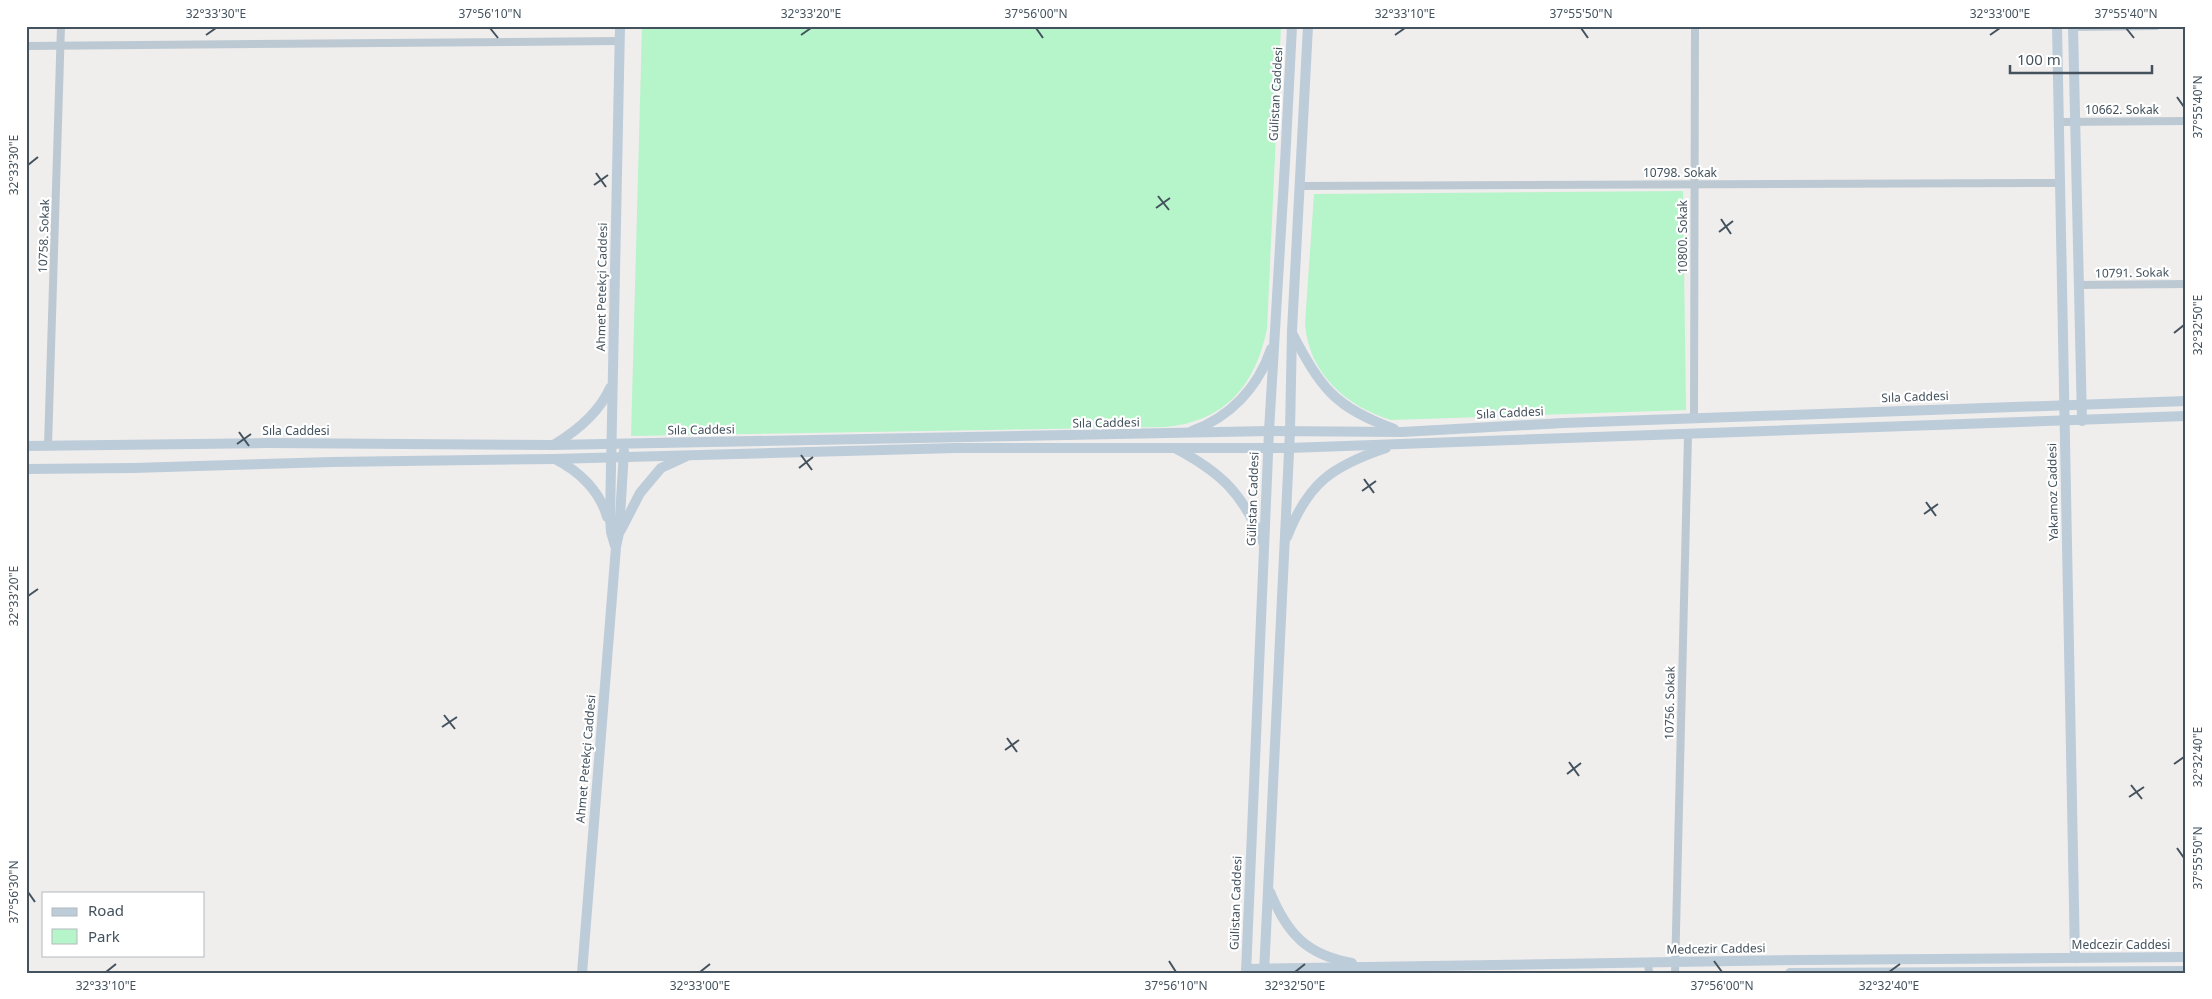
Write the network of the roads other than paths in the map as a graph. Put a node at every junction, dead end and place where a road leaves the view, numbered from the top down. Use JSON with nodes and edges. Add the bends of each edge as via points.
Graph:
{"nodes":[{"id":1,"x":61,"y":26,"type":"edge"},
{"id":2,"x":620,"y":26,"type":"edge"},
{"id":3,"x":1292,"y":26,"type":"edge"},
{"id":4,"x":1308,"y":26,"type":"edge"},
{"id":5,"x":1695,"y":26,"type":"edge"},
{"id":6,"x":2057,"y":26,"type":"edge"},
{"id":7,"x":2156,"y":26,"type":"edge"},
{"id":8,"x":2073,"y":27,"type":"edge"},
{"id":9,"x":620,"y":42,"type":"junction"},
{"id":10,"x":61,"y":45,"type":"junction"},
{"id":11,"x":26,"y":46,"type":"edge"},
{"id":12,"x":2186,"y":120,"type":"edge"},
{"id":13,"x":2058,"y":122,"type":"junction"},
{"id":14,"x":2075,"y":122,"type":"junction"},
{"id":15,"x":2059,"y":183,"type":"junction"},
{"id":16,"x":1694,"y":184,"type":"junction"},
{"id":17,"x":1300,"y":186,"type":"junction"},
{"id":18,"x":2186,"y":284,"type":"edge"},
{"id":19,"x":2078,"y":285,"type":"junction"},
{"id":20,"x":1292,"y":331,"type":"junction"},
{"id":21,"x":1275,"y":337,"type":"junction"},
{"id":22,"x":612,"y":382,"type":"junction"},
{"id":23,"x":2186,"y":401,"type":"edge"},
{"id":24,"x":2082,"y":404,"type":"junction"},
{"id":25,"x":2064,"y":405,"type":"junction"},
{"id":26,"x":2186,"y":416,"type":"edge"},
{"id":27,"x":1694,"y":418,"type":"junction"},
{"id":28,"x":2082,"y":421,"type":"junction"},
{"id":29,"x":2064,"y":422,"type":"junction"},
{"id":30,"x":1268,"y":431,"type":"junction"},
{"id":31,"x":1290,"y":432,"type":"junction"},
{"id":32,"x":1402,"y":432,"type":"junction"},
{"id":33,"x":1183,"y":434,"type":"junction"},
{"id":34,"x":1688,"y":434,"type":"junction"},
{"id":35,"x":611,"y":444,"type":"junction"},
{"id":36,"x":624,"y":444,"type":"junction"},
{"id":37,"x":1398,"y":444,"type":"junction"},
{"id":38,"x":553,"y":445,"type":"junction"},
{"id":39,"x":26,"y":446,"type":"edge"},
{"id":40,"x":48,"y":446,"type":"junction"},
{"id":41,"x":1174,"y":447,"type":"junction"},
{"id":42,"x":1268,"y":447,"type":"junction"},
{"id":43,"x":1288,"y":448,"type":"junction"},
{"id":44,"x":689,"y":455,"type":"junction"},
{"id":45,"x":610,"y":457,"type":"junction"},
{"id":46,"x":624,"y":457,"type":"junction"},
{"id":47,"x":554,"y":459,"type":"junction"},
{"id":48,"x":26,"y":469,"type":"edge"},
{"id":49,"x":615,"y":532,"type":"junction"},
{"id":50,"x":1264,"y":545,"type":"junction"},
{"id":51,"x":1284,"y":545,"type":"junction"},
{"id":52,"x":1268,"y":888,"type":"junction"},
{"id":53,"x":2148,"y":957,"type":"junction"},
{"id":54,"x":2186,"y":957,"type":"edge"},
{"id":55,"x":2075,"y":958,"type":"junction"},
{"id":56,"x":1675,"y":962,"type":"junction"},
{"id":57,"x":1373,"y":968,"type":"junction"},
{"id":58,"x":1649,"y":968,"type":"edge"},
{"id":59,"x":1246,"y":971,"type":"edge"},
{"id":60,"x":1264,"y":971,"type":"edge"},
{"id":61,"x":2186,"y":971,"type":"edge"},
{"id":62,"x":2009,"y":972,"type":"edge"},
{"id":63,"x":2148,"y":972,"type":"edge"},
{"id":64,"x":582,"y":973,"type":"edge"},
{"id":65,"x":1675,"y":973,"type":"edge"},
{"id":66,"x":1790,"y":973,"type":"edge"}],
"edges":[{"from":1,"to":10,"type":"street","name":"10758. Sokak"},
{"from":2,"to":9,"type":"street","name":"Ahmet Petekçi Caddesi"},
{"from":3,"to":21,"type":"street","name":"Gülistan Caddesi"},
{"from":4,"to":17,"type":"street"},
{"from":5,"to":16,"type":"street","name":"10800. Sokak"},
{"from":6,"to":13,"type":"street","name":"Yakamoz Caddesi"},
{"from":7,"to":8,"type":"street"},
{"from":8,"to":14,"type":"street"},
{"from":9,"to":10,"type":"street"},
{"from":9,"to":22,"type":"street","name":"Ahmet Petekçi Caddesi"},
{"from":10,"to":11,"type":"street"},
{"from":10,"to":40,"type":"street","name":"10758. Sokak"},
{"from":12,"to":14,"type":"street","name":"10662. Sokak"},
{"from":13,"to":14,"type":"street","name":"10662. Sokak"},
{"from":13,"to":15,"type":"street","name":"Yakamoz Caddesi"},
{"from":14,"to":19,"type":"street"},
{"from":15,"to":16,"type":"street","name":"10798. Sokak"},
{"from":15,"to":25,"type":"street","name":"Yakamoz Caddesi"},
{"from":16,"to":17,"type":"street","name":"10798. Sokak"},
{"from":16,"to":27,"type":"street","name":"10800. Sokak"},
{"from":17,"to":20,"type":"street"},
{"from":18,"to":19,"type":"street","name":"10791. Sokak"},
{"from":19,"to":24,"type":"street"},
{"from":20,"to":31,"type":"street"},
{"from":20,"to":32,"type":"street","via":[[1325,389],[1359,414]]},
{"from":21,"to":30,"type":"street","name":"Gülistan Caddesi"},
{"from":21,"to":33,"type":"street","via":[[1260,375],[1245,396],[1211,422]]},
{"from":22,"to":35,"type":"street","name":"Ahmet Petekçi Caddesi"},
{"from":22,"to":38,"type":"street","via":[[606,398],[589,418]]},
{"from":23,"to":24,"type":"street","name":"Sıla Caddesi"},
{"from":24,"to":25,"type":"street","name":"Sıla Caddesi"},
{"from":24,"to":28,"type":"street"},
{"from":25,"to":27,"type":"street","name":"Sıla Caddesi"},
{"from":25,"to":29,"type":"street","name":"Yakamoz Caddesi"},
{"from":26,"to":28,"type":"street","name":"Sıla Caddesi"},
{"from":27,"to":32,"type":"street","name":"Sıla Caddesi"},
{"from":28,"to":29,"type":"street","name":"Sıla Caddesi"},
{"from":29,"to":34,"type":"street","name":"Sıla Caddesi"},
{"from":29,"to":55,"type":"street","name":"Yakamoz Caddesi"},
{"from":30,"to":31,"type":"street","name":"Sıla Caddesi"},
{"from":30,"to":33,"type":"street","name":"Sıla Caddesi"},
{"from":30,"to":42,"type":"street","name":"Gülistan Caddesi"},
{"from":31,"to":32,"type":"street","name":"Sıla Caddesi"},
{"from":31,"to":43,"type":"street"},
{"from":33,"to":36,"type":"street","name":"Sıla Caddesi"},
{"from":34,"to":37,"type":"street","name":"Sıla Caddesi"},
{"from":34,"to":56,"type":"street","name":"10756. Sokak"},
{"from":35,"to":36,"type":"street","name":"Sıla Caddesi"},
{"from":35,"to":38,"type":"street","name":"Sıla Caddesi"},
{"from":35,"to":45,"type":"street","name":"Ahmet Petekçi Caddesi"},
{"from":36,"to":46,"type":"street","name":"Ahmet Petekçi Caddesi"},
{"from":37,"to":43,"type":"street","name":"Sıla Caddesi"},
{"from":37,"to":51,"type":"street","via":[[1354,459],[1331,472],[1296,514]]},
{"from":38,"to":40,"type":"street","name":"Sıla Caddesi","via":[[268,443]]},
{"from":39,"to":40,"type":"street","name":"Sıla Caddesi"},
{"from":41,"to":42,"type":"street","name":"Sıla Caddesi"},
{"from":41,"to":44,"type":"street","name":"Sıla Caddesi","via":[[956,448]]},
{"from":41,"to":50,"type":"street","via":[[1221,476],[1239,497]]},
{"from":42,"to":43,"type":"street","name":"Sıla Caddesi"},
{"from":42,"to":50,"type":"street","name":"Gülistan Caddesi"},
{"from":43,"to":51,"type":"street"},
{"from":44,"to":46,"type":"street","name":"Sıla Caddesi"},
{"from":44,"to":49,"type":"street","via":[[661,468]]},
{"from":45,"to":46,"type":"street","name":"Sıla Caddesi"},
{"from":45,"to":47,"type":"street","name":"Sıla Caddesi"},
{"from":45,"to":49,"type":"street","name":"Ahmet Petekçi Caddesi"},
{"from":46,"to":49,"type":"street","name":"Ahmet Petekçi Caddesi"},
{"from":47,"to":48,"type":"street","name":"Sıla Caddesi"},
{"from":47,"to":49,"type":"street","via":[[570,467],[596,492]]},
{"from":49,"to":64,"type":"street","name":"Ahmet Petekçi Caddesi"},
{"from":50,"to":59,"type":"street","name":"Gülistan Caddesi"},
{"from":51,"to":52,"type":"street"},
{"from":52,"to":57,"type":"street","via":[[1282,920],[1308,947],[1340,961]]},
{"from":52,"to":60,"type":"street"},
{"from":53,"to":54,"type":"street","name":"Medcezir Caddesi"},
{"from":53,"to":55,"type":"street","name":"Medcezir Caddesi"},
{"from":53,"to":63,"type":"street"},
{"from":55,"to":56,"type":"street","name":"Medcezir Caddesi"},
{"from":56,"to":58,"type":"street","name":"Medcezir Caddesi"},
{"from":56,"to":65,"type":"street","name":"10756. Sokak"},
{"from":57,"to":58,"type":"street","name":"Medcezir Caddesi"},
{"from":57,"to":60,"type":"street","name":"Medcezir Caddesi"},
{"from":59,"to":60,"type":"street","name":"Medcezir Caddesi"},
{"from":61,"to":63,"type":"street","name":"Medcezir Caddesi"},
{"from":62,"to":63,"type":"street","name":"Medcezir Caddesi"},
{"from":62,"to":66,"type":"street","name":"Medcezir Caddesi"}]}
